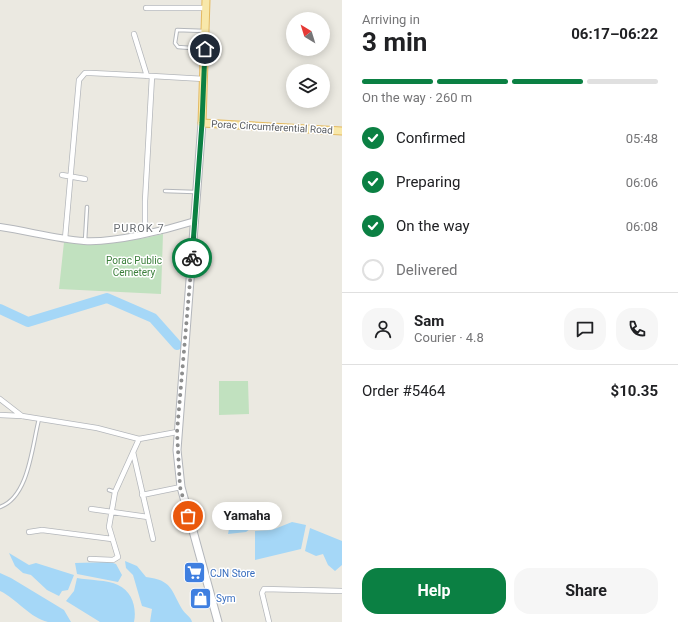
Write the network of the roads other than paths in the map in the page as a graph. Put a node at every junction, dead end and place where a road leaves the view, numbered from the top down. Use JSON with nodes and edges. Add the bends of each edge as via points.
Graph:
{"nodes":[{"id":1,"x":206,"y":0,"type":"edge"},
{"id":2,"x":146,"y":8,"type":"dead end"},
{"id":3,"x":206,"y":8,"type":"junction"},
{"id":4,"x":205,"y":31,"type":"junction"},
{"id":5,"x":134,"y":34,"type":"dead end"},
{"id":6,"x":205,"y":49,"type":"junction"},
{"id":7,"x":149,"y":76,"type":"junction"},
{"id":8,"x":204,"y":79,"type":"junction"},
{"id":9,"x":202,"y":123,"type":"junction"},
{"id":10,"x":342,"y":130,"type":"edge"},
{"id":11,"x":62,"y":175,"type":"dead end"},
{"id":12,"x":71,"y":176,"type":"junction"},
{"id":13,"x":85,"y":179,"type":"dead end"},
{"id":14,"x":165,"y":191,"type":"dead end"},
{"id":15,"x":196,"y":192,"type":"junction"},
{"id":16,"x":87,"y":207,"type":"dead end"},
{"id":17,"x":195,"y":221,"type":"junction"},
{"id":18,"x":0,"y":227,"type":"edge"},
{"id":19,"x":145,"y":233,"type":"junction"},
{"id":20,"x":65,"y":239,"type":"junction"},
{"id":21,"x":85,"y":241,"type":"junction"},
{"id":22,"x":0,"y":399,"type":"edge"},
{"id":23,"x":0,"y":415,"type":"edge"},
{"id":24,"x":22,"y":416,"type":"junction"},
{"id":25,"x":39,"y":419,"type":"junction"},
{"id":26,"x":177,"y":432,"type":"junction"},
{"id":27,"x":139,"y":439,"type":"junction"},
{"id":28,"x":133,"y":452,"type":"junction"},
{"id":29,"x":180,"y":487,"type":"junction"},
{"id":30,"x":109,"y":490,"type":"dead end"},
{"id":31,"x":115,"y":492,"type":"junction"},
{"id":32,"x":142,"y":495,"type":"junction"},
{"id":33,"x":0,"y":507,"type":"edge"},
{"id":34,"x":91,"y":509,"type":"dead end"},
{"id":35,"x":112,"y":512,"type":"junction"},
{"id":36,"x":148,"y":517,"type":"junction"},
{"id":37,"x":29,"y":532,"type":"dead end"},
{"id":38,"x":112,"y":539,"type":"junction"},
{"id":39,"x":153,"y":539,"type":"dead end"},
{"id":40,"x":90,"y":559,"type":"dead end"},
{"id":41,"x":342,"y":591,"type":"edge"},
{"id":42,"x":218,"y":622,"type":"edge"},
{"id":43,"x":269,"y":622,"type":"edge"}],
"edges":[{"from":1,"to":3,"type":"main road"},
{"from":2,"to":3,"type":"street"},
{"from":3,"to":4,"type":"main road"},
{"from":4,"to":6,"type":"main road"},
{"from":4,"to":6,"type":"lane","via":[[177,30],[175,43],[178,47]]},
{"from":5,"to":7,"type":"street"},
{"from":6,"to":8,"type":"main road"},
{"from":7,"to":8,"type":"street"},
{"from":7,"to":12,"type":"street","via":[[85,73],[81,77]]},
{"from":7,"to":19,"type":"street"},
{"from":8,"to":9,"type":"main road"},
{"from":9,"to":10,"type":"main road","name":"Porac Circumferential Road"},
{"from":9,"to":15,"type":"main road"},
{"from":11,"to":12,"type":"street"},
{"from":12,"to":13,"type":"street"},
{"from":12,"to":20,"type":"street"},
{"from":14,"to":15,"type":"lane"},
{"from":15,"to":17,"type":"main road"},
{"from":16,"to":21,"type":"lane"},
{"from":17,"to":19,"type":"street"},
{"from":17,"to":26,"type":"main road"},
{"from":18,"to":20,"type":"street"},
{"from":19,"to":21,"type":"street"},
{"from":20,"to":21,"type":"street"},
{"from":22,"to":24,"type":"street"},
{"from":23,"to":24,"type":"street"},
{"from":24,"to":25,"type":"street"},
{"from":25,"to":27,"type":"street","via":[[97,428]]},
{"from":25,"to":33,"type":"lane","via":[[21,488],[12,501]]},
{"from":26,"to":27,"type":"street"},
{"from":26,"to":29,"type":"main road"},
{"from":27,"to":28,"type":"street"},
{"from":28,"to":31,"type":"street"},
{"from":28,"to":32,"type":"street"},
{"from":29,"to":32,"type":"street"},
{"from":29,"to":42,"type":"main road"},
{"from":30,"to":31,"type":"lane"},
{"from":31,"to":35,"type":"street"},
{"from":32,"to":36,"type":"street"},
{"from":34,"to":35,"type":"street"},
{"from":35,"to":36,"type":"street"},
{"from":35,"to":38,"type":"street","via":[[109,527]]},
{"from":36,"to":39,"type":"street"},
{"from":37,"to":38,"type":"street","via":[[42,530]]},
{"from":38,"to":40,"type":"street","via":[[118,554],[117,559]]},
{"from":41,"to":43,"type":"street","via":[[264,589],[262,593]]}]}
